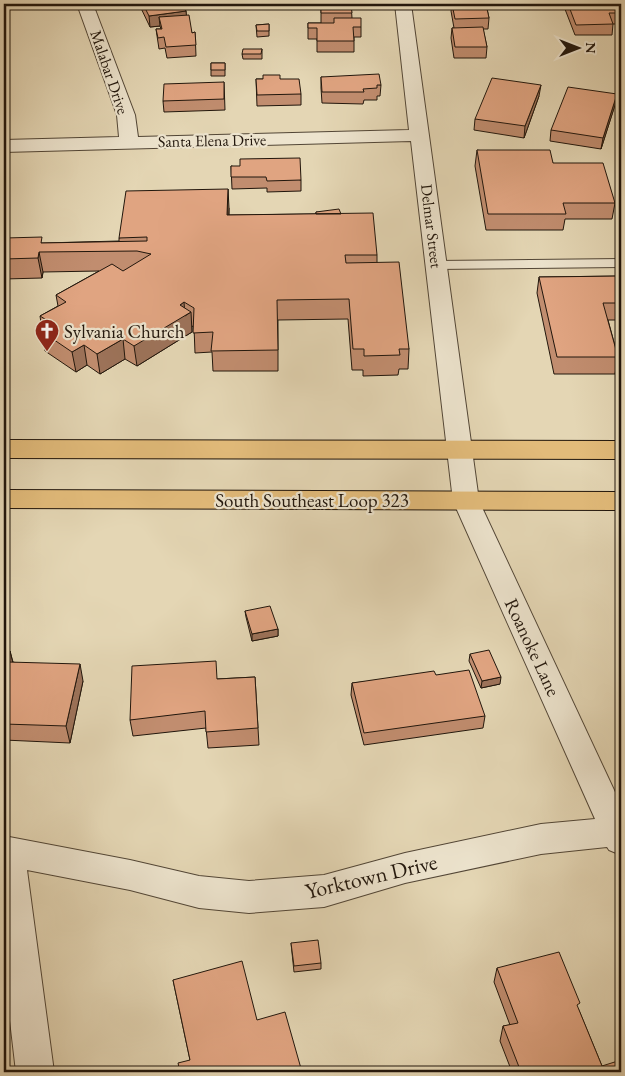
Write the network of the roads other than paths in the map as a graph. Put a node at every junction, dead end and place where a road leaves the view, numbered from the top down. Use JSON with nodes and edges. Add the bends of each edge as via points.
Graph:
{"nodes":[{"id":1,"x":85,"y":4,"type":"edge"},
{"id":2,"x":403,"y":4,"type":"edge"},
{"id":3,"x":420,"y":135,"type":"junction"},
{"id":4,"x":129,"y":142,"type":"junction"},
{"id":5,"x":4,"y":146,"type":"edge"},
{"id":6,"x":621,"y":263,"type":"edge"},
{"id":7,"x":437,"y":265,"type":"junction"},
{"id":8,"x":4,"y":449,"type":"edge"},
{"id":9,"x":461,"y":449,"type":"junction"},
{"id":10,"x":621,"y":450,"type":"edge"},
{"id":11,"x":4,"y":499,"type":"edge"},
{"id":12,"x":466,"y":501,"type":"junction"},
{"id":13,"x":621,"y":501,"type":"edge"},
{"id":14,"x":620,"y":834,"type":"edge"},
{"id":15,"x":6,"y":851,"type":"edge"},
{"id":16,"x":35,"y":1072,"type":"edge"}],
"edges":[{"from":1,"to":4,"type":"street","name":"Malabar Drive","via":[[126,115]]},
{"from":2,"to":3,"type":"street","name":"Delmar Street"},
{"from":3,"to":4,"type":"street","name":"Santa Elena Drive"},
{"from":3,"to":7,"type":"street","name":"Delmar Street"},
{"from":4,"to":5,"type":"street","name":"Santa Elena Drive"},
{"from":6,"to":7,"type":"lane"},
{"from":7,"to":9,"type":"street","name":"Delmar Street"},
{"from":8,"to":9,"type":"highway"},
{"from":9,"to":10,"type":"highway"},
{"from":9,"to":12,"type":"street","name":"Roanoke Lane"},
{"from":11,"to":12,"type":"highway","name":"South Southeast Loop 323"},
{"from":12,"to":13,"type":"highway","name":"South Southeast Loop 323"},
{"from":12,"to":14,"type":"street","name":"Roanoke Lane"},
{"from":14,"to":15,"type":"street","name":"Yorktown Drive","via":[[541,838],[406,868],[324,891],[249,897],[199,892]]},
{"from":15,"to":16,"type":"street"}]}
